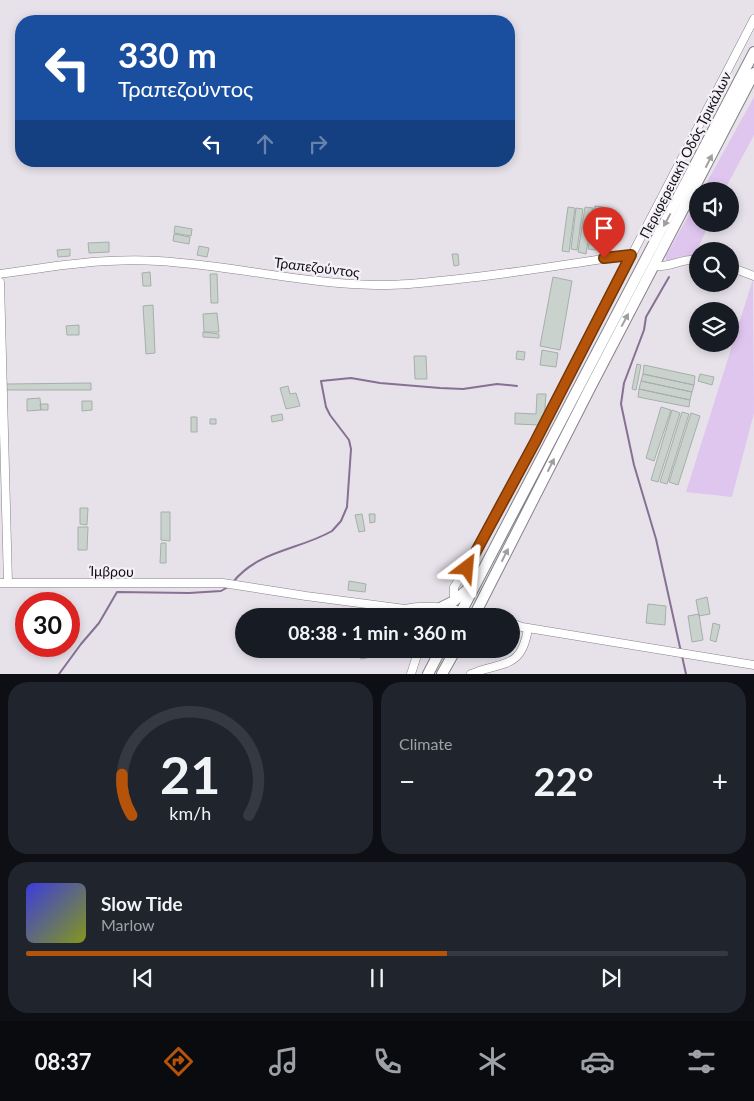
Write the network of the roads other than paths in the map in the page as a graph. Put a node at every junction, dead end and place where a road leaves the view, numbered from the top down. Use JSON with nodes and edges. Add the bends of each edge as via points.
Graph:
{"nodes":[{"id":1,"x":754,"y":18,"type":"edge"},
{"id":2,"x":754,"y":52,"type":"edge"},
{"id":3,"x":754,"y":73,"type":"edge"},
{"id":4,"x":631,"y":255,"type":"junction"},
{"id":5,"x":689,"y":259,"type":"edge"},
{"id":6,"x":654,"y":266,"type":"junction"},
{"id":7,"x":739,"y":270,"type":"edge"},
{"id":8,"x":0,"y":274,"type":"edge"},
{"id":9,"x":754,"y":276,"type":"edge"},
{"id":10,"x":0,"y":282,"type":"edge"},
{"id":11,"x":478,"y":579,"type":"junction"},
{"id":12,"x":4,"y":583,"type":"edge"},
{"id":13,"x":454,"y":601,"type":"junction"},
{"id":14,"x":397,"y":608,"type":"edge"},
{"id":15,"x":409,"y":608,"type":"edge"},
{"id":16,"x":440,"y":608,"type":"joint"},
{"id":17,"x":463,"y":608,"type":"edge"},
{"id":18,"x":482,"y":608,"type":"edge"},
{"id":19,"x":520,"y":626,"type":"edge"},
{"id":20,"x":520,"y":628,"type":"edge"},
{"id":21,"x":525,"y":628,"type":"junction"},
{"id":22,"x":416,"y":658,"type":"edge"},
{"id":23,"x":436,"y":658,"type":"edge"},
{"id":24,"x":451,"y":658,"type":"edge"},
{"id":25,"x":754,"y":666,"type":"edge"},
{"id":26,"x":411,"y":674,"type":"edge"},
{"id":27,"x":428,"y":674,"type":"edge"},
{"id":28,"x":442,"y":674,"type":"edge"},
{"id":29,"x":471,"y":674,"type":"edge"}],
"edges":[{"from":1,"to":4,"type":"street"},
{"from":2,"to":11,"type":"main road","name":"Περιφερειακή Οδός Τρικάλων","one_way":true},
{"from":6,"to":3,"type":"main road","name":"Περιφερειακή Οδός Τρικάλων","one_way":true},
{"from":4,"to":8,"type":"street","name":"Τραπεζούντος","via":[[499,275],[390,285],[349,284],[146,260],[65,264]]},
{"from":4,"to":13,"type":"street","via":[[516,478],[454,587]]},
{"from":5,"to":6,"type":"street","via":[[662,267]]},
{"from":18,"to":6,"type":"main road","name":"Περιφερειακή Οδός Τρικάλων","one_way":true},
{"from":7,"to":9,"type":"street"},
{"from":10,"to":12,"type":"street"},
{"from":11,"to":13,"type":"main road"},
{"from":11,"to":17,"type":"main road","name":"Περιφερειακή Οδός Τρικάλων"},
{"from":12,"to":14,"type":"street","name":"Ίμβρου","via":[[223,583]]},
{"from":13,"to":16,"type":"main road"},
{"from":15,"to":16,"type":"street"},
{"from":19,"to":21,"type":"street"},
{"from":20,"to":21,"type":"street"},
{"from":21,"to":25,"type":"street"},
{"from":21,"to":29,"type":"street","via":[[526,641],[520,654],[511,661]]},
{"from":22,"to":26,"type":"street"},
{"from":23,"to":27,"type":"main road"},
{"from":24,"to":28,"type":"main road"}]}
